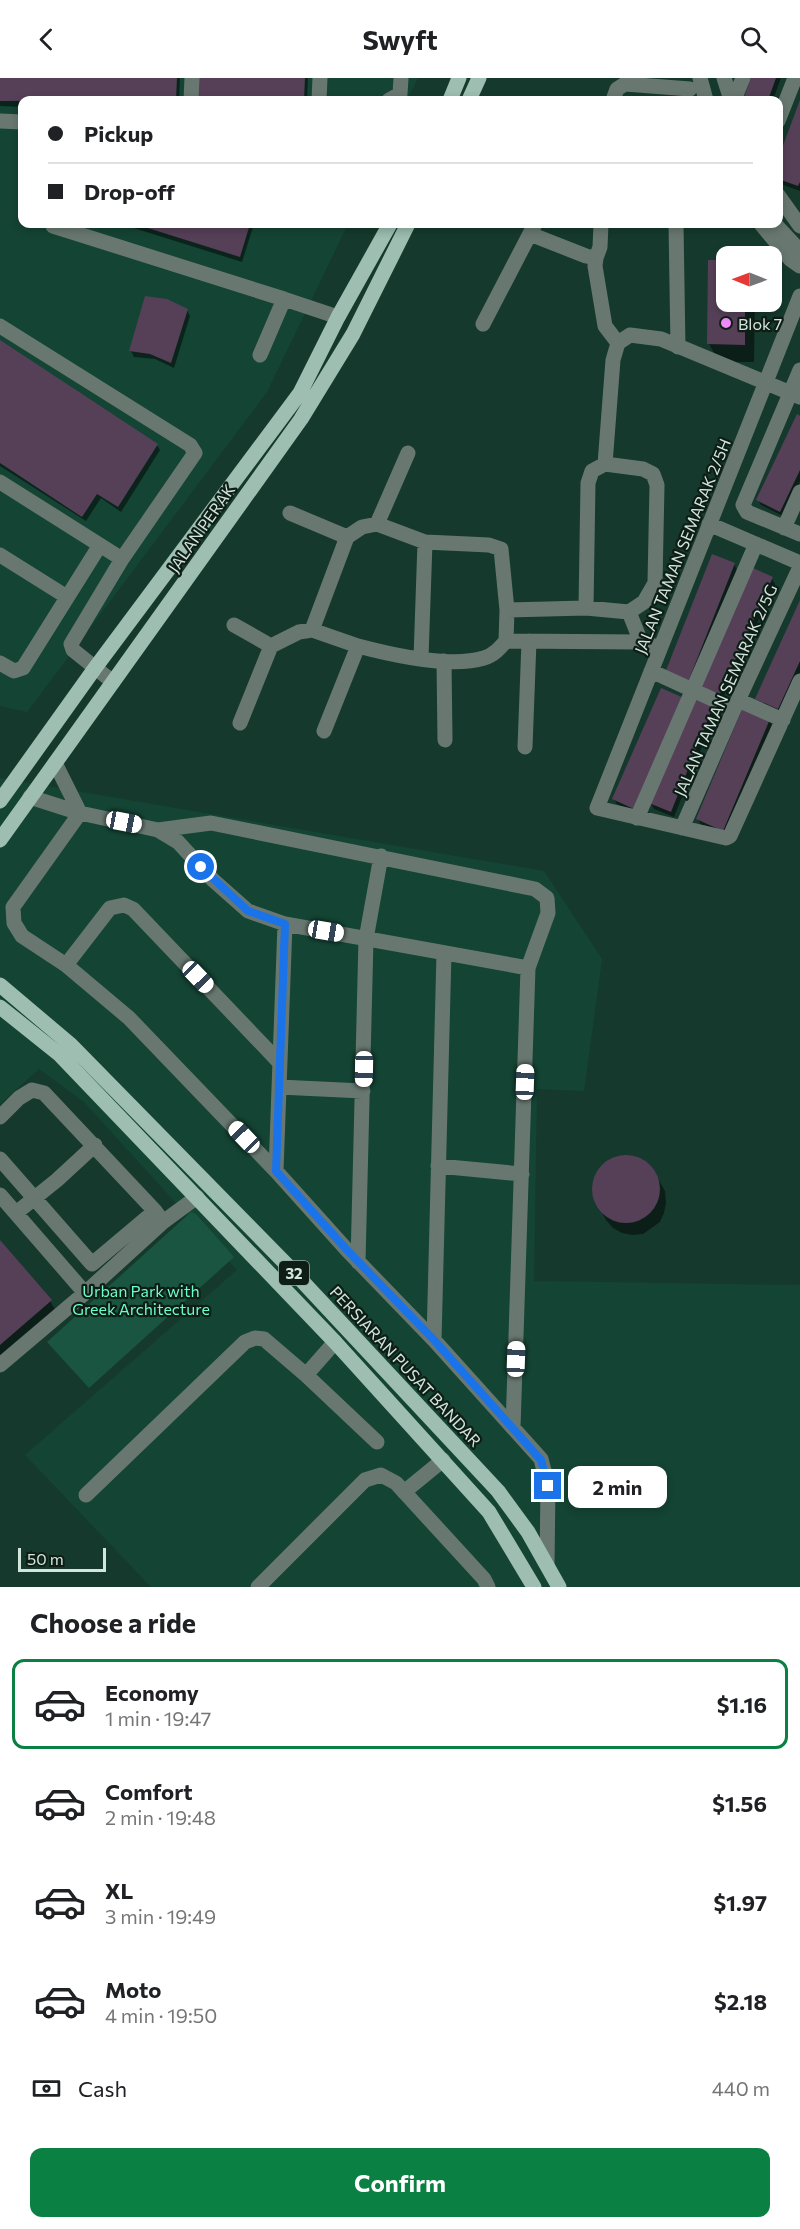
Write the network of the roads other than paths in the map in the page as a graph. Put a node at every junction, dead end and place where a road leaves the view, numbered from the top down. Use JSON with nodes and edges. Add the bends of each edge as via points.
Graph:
{"nodes":[{"id":1,"x":192,"y":78,"type":"edge"},
{"id":2,"x":320,"y":78,"type":"edge"},
{"id":3,"x":401,"y":78,"type":"edge"},
{"id":4,"x":459,"y":78,"type":"edge"},
{"id":5,"x":480,"y":78,"type":"edge"},
{"id":6,"x":724,"y":78,"type":"edge"},
{"id":7,"x":743,"y":78,"type":"edge"},
{"id":8,"x":795,"y":78,"type":"edge"},
{"id":9,"x":693,"y":86,"type":"edge"},
{"id":10,"x":674,"y":94,"type":"edge"},
{"id":11,"x":191,"y":96,"type":"edge"},
{"id":12,"x":319,"y":96,"type":"edge"},
{"id":13,"x":396,"y":96,"type":"edge"},
{"id":14,"x":452,"y":96,"type":"edge"},
{"id":15,"x":471,"y":96,"type":"edge"},
{"id":16,"x":614,"y":96,"type":"edge"},
{"id":17,"x":731,"y":96,"type":"edge"},
{"id":18,"x":734,"y":96,"type":"edge"},
{"id":19,"x":783,"y":108,"type":"edge"},
{"id":20,"x":0,"y":121,"type":"edge"},
{"id":21,"x":18,"y":123,"type":"edge"},
{"id":22,"x":783,"y":202,"type":"edge"},
{"id":23,"x":800,"y":226,"type":"edge"},
{"id":24,"x":58,"y":228,"type":"edge"},
{"id":25,"x":388,"y":228,"type":"edge"},
{"id":26,"x":406,"y":228,"type":"edge"},
{"id":27,"x":601,"y":228,"type":"edge"},
{"id":28,"x":676,"y":228,"type":"edge"},
{"id":29,"x":764,"y":228,"type":"edge"},
{"id":30,"x":779,"y":228,"type":"edge"},
{"id":31,"x":533,"y":229,"type":"edge"},
{"id":32,"x":800,"y":251,"type":"edge"},
{"id":33,"x":596,"y":258,"type":"junction"},
{"id":34,"x":800,"y":266,"type":"edge"},
{"id":35,"x":800,"y":296,"type":"edge"},
{"id":36,"x":284,"y":299,"type":"junction"},
{"id":37,"x":338,"y":317,"type":"junction"},
{"id":38,"x":483,"y":324,"type":"dead end"},
{"id":39,"x":0,"y":326,"type":"edge"},
{"id":40,"x":618,"y":343,"type":"junction"},
{"id":41,"x":678,"y":347,"type":"junction"},
{"id":42,"x":260,"y":355,"type":"dead end"},
{"id":43,"x":800,"y":370,"type":"edge"},
{"id":44,"x":766,"y":383,"type":"junction"},
{"id":45,"x":795,"y":395,"type":"edge"},
{"id":46,"x":408,"y":453,"type":"dead end"},
{"id":47,"x":605,"y":464,"type":"junction"},
{"id":48,"x":0,"y":482,"type":"edge"},
{"id":49,"x":800,"y":492,"type":"edge"},
{"id":50,"x":290,"y":513,"type":"dead end"},
{"id":51,"x":377,"y":524,"type":"junction"},
{"id":52,"x":709,"y":524,"type":"junction"},
{"id":53,"x":784,"y":528,"type":"junction"},
{"id":54,"x":800,"y":534,"type":"edge"},
{"id":55,"x":347,"y":537,"type":"junction"},
{"id":56,"x":425,"y":542,"type":"junction"},
{"id":57,"x":756,"y":544,"type":"junction"},
{"id":58,"x":100,"y":545,"type":"junction"},
{"id":59,"x":0,"y":555,"type":"edge"},
{"id":60,"x":122,"y":559,"type":"junction"},
{"id":61,"x":800,"y":565,"type":"edge"},
{"id":62,"x":67,"y":597,"type":"junction"},
{"id":63,"x":585,"y":608,"type":"junction"},
{"id":64,"x":507,"y":610,"type":"junction"},
{"id":65,"x":629,"y":612,"type":"junction"},
{"id":66,"x":234,"y":626,"type":"dead end"},
{"id":67,"x":312,"y":630,"type":"junction"},
{"id":68,"x":506,"y":641,"type":"junction"},
{"id":69,"x":529,"y":641,"type":"junction"},
{"id":70,"x":641,"y":642,"type":"junction"},
{"id":71,"x":271,"y":646,"type":"junction"},
{"id":72,"x":358,"y":646,"type":"junction"},
{"id":73,"x":660,"y":648,"type":"junction"},
{"id":74,"x":421,"y":658,"type":"junction"},
{"id":75,"x":444,"y":661,"type":"junction"},
{"id":76,"x":0,"y":663,"type":"edge"},
{"id":77,"x":95,"y":668,"type":"junction"},
{"id":78,"x":651,"y":671,"type":"junction"},
{"id":79,"x":800,"y":681,"type":"edge"},
{"id":80,"x":113,"y":682,"type":"junction"},
{"id":81,"x":691,"y":690,"type":"junction"},
{"id":82,"x":736,"y":704,"type":"junction"},
{"id":83,"x":783,"y":720,"type":"junction"},
{"id":84,"x":240,"y":723,"type":"dead end"},
{"id":85,"x":324,"y":731,"type":"dead end"},
{"id":86,"x":444,"y":740,"type":"dead end"},
{"id":87,"x":525,"y":747,"type":"dead end"},
{"id":88,"x":60,"y":757,"type":"junction"},
{"id":89,"x":29,"y":760,"type":"junction"},
{"id":90,"x":30,"y":797,"type":"junction"},
{"id":91,"x":0,"y":801,"type":"edge"},
{"id":92,"x":80,"y":813,"type":"junction"},
{"id":93,"x":637,"y":818,"type":"junction"},
{"id":94,"x":682,"y":828,"type":"junction"},
{"id":95,"x":159,"y":830,"type":"junction"},
{"id":96,"x":0,"y":840,"type":"edge"},
{"id":97,"x":381,"y":856,"type":"junction"},
{"id":98,"x":285,"y":924,"type":"junction"},
{"id":99,"x":366,"y":939,"type":"junction"},
{"id":100,"x":444,"y":953,"type":"junction"},
{"id":101,"x":66,"y":965,"type":"junction"},
{"id":102,"x":528,"y":968,"type":"junction"},
{"id":103,"x":0,"y":985,"type":"edge"},
{"id":104,"x":0,"y":1007,"type":"edge"},
{"id":105,"x":280,"y":1063,"type":"junction"},
{"id":106,"x":279,"y":1087,"type":"junction"},
{"id":107,"x":363,"y":1091,"type":"junction"},
{"id":108,"x":0,"y":1117,"type":"edge"},
{"id":109,"x":94,"y":1145,"type":"junction"},
{"id":110,"x":0,"y":1159,"type":"edge"},
{"id":111,"x":438,"y":1166,"type":"junction"},
{"id":112,"x":276,"y":1171,"type":"junction"},
{"id":113,"x":522,"y":1174,"type":"junction"},
{"id":114,"x":0,"y":1195,"type":"edge"},
{"id":115,"x":197,"y":1197,"type":"junction"},
{"id":116,"x":34,"y":1199,"type":"junction"},
{"id":117,"x":16,"y":1213,"type":"junction"},
{"id":118,"x":159,"y":1216,"type":"junction"},
{"id":119,"x":358,"y":1262,"type":"junction"},
{"id":120,"x":85,"y":1293,"type":"junction"},
{"id":121,"x":434,"y":1340,"type":"junction"},
{"id":122,"x":335,"y":1342,"type":"junction"},
{"id":123,"x":0,"y":1365,"type":"edge"},
{"id":124,"x":306,"y":1375,"type":"junction"},
{"id":125,"x":513,"y":1428,"type":"junction"},
{"id":126,"x":376,"y":1442,"type":"dead end"},
{"id":127,"x":442,"y":1460,"type":"junction"},
{"id":128,"x":404,"y":1492,"type":"junction"},
{"id":129,"x":86,"y":1495,"type":"dead end"},
{"id":130,"x":547,"y":1565,"type":"junction"},
{"id":131,"x":258,"y":1587,"type":"edge"},
{"id":132,"x":488,"y":1587,"type":"edge"},
{"id":133,"x":534,"y":1587,"type":"edge"},
{"id":134,"x":559,"y":1587,"type":"edge"}],
"edges":[{"from":1,"to":11,"type":"street"},
{"from":2,"to":12,"type":"street"},
{"from":3,"to":13,"type":"street","via":[[400,94]]},
{"from":4,"to":14,"type":"main road"},
{"from":5,"to":15,"type":"main road"},
{"from":6,"to":17,"type":"street"},
{"from":7,"to":18,"type":"street"},
{"from":8,"to":19,"type":"street"},
{"from":9,"to":10,"type":"street"},
{"from":10,"to":16,"type":"street","via":[[625,84]]},
{"from":20,"to":21,"type":"street"},
{"from":22,"to":23,"type":"street"},
{"from":24,"to":36,"type":"street"},
{"from":25,"to":37,"type":"main road","name":"JALAN PERAK"},
{"from":26,"to":80,"type":"main road","name":"JALAN PERAK","via":[[353,334],[301,419]]},
{"from":27,"to":33,"type":"street"},
{"from":28,"to":41,"type":"street"},
{"from":29,"to":34,"type":"street"},
{"from":30,"to":32,"type":"street"},
{"from":31,"to":33,"type":"street"},
{"from":31,"to":38,"type":"street"},
{"from":33,"to":40,"type":"street","via":[[605,326]]},
{"from":35,"to":44,"type":"street","name":"JALAN TAMAN SEMARAK 2/5H"},
{"from":36,"to":37,"type":"street"},
{"from":36,"to":42,"type":"street"},
{"from":37,"to":77,"type":"main road","name":"JALAN PERAK","via":[[300,393]]},
{"from":39,"to":60,"type":"street","via":[[190,445],[195,453]]},
{"from":40,"to":41,"type":"street","via":[[630,335],[661,339]]},
{"from":40,"to":47,"type":"street","via":[[613,360]]},
{"from":41,"to":44,"type":"street"},
{"from":43,"to":45,"type":"street"},
{"from":44,"to":45,"type":"street"},
{"from":44,"to":52,"type":"street","name":"JALAN TAMAN SEMARAK 2/5H"},
{"from":45,"to":53,"type":"street","via":[[743,505],[747,512]]},
{"from":46,"to":51,"type":"street"},
{"from":47,"to":63,"type":"street","via":[[592,471],[588,483]]},
{"from":47,"to":65,"type":"street","via":[[643,469],[653,474],[657,485],[655,583],[644,602]]},
{"from":48,"to":58,"type":"street"},
{"from":49,"to":53,"type":"street"},
{"from":50,"to":55,"type":"street"},
{"from":51,"to":55,"type":"street","via":[[362,527]]},
{"from":51,"to":56,"type":"street"},
{"from":52,"to":57,"type":"street"},
{"from":52,"to":73,"type":"street","name":"JALAN TAMAN SEMARAK 2/5H"},
{"from":53,"to":54,"type":"street"},
{"from":55,"to":67,"type":"street"},
{"from":56,"to":64,"type":"street","via":[[501,549]]},
{"from":56,"to":74,"type":"street"},
{"from":57,"to":61,"type":"street"},
{"from":57,"to":81,"type":"street"},
{"from":58,"to":60,"type":"street"},
{"from":58,"to":62,"type":"street"},
{"from":59,"to":62,"type":"street"},
{"from":60,"to":77,"type":"street","via":[[71,644]]},
{"from":61,"to":82,"type":"street","name":"JALAN TAMAN SEMARAK 2/5G"},
{"from":62,"to":76,"type":"street","via":[[23,668],[14,671]]},
{"from":63,"to":64,"type":"street"},
{"from":63,"to":65,"type":"street"},
{"from":64,"to":68,"type":"street"},
{"from":65,"to":70,"type":"street"},
{"from":66,"to":71,"type":"street"},
{"from":67,"to":71,"type":"street"},
{"from":67,"to":72,"type":"street"},
{"from":68,"to":69,"type":"street"},
{"from":68,"to":75,"type":"street","via":[[484,658]]},
{"from":69,"to":70,"type":"street"},
{"from":69,"to":87,"type":"street"},
{"from":70,"to":73,"type":"street"},
{"from":71,"to":84,"type":"street"},
{"from":72,"to":74,"type":"street"},
{"from":72,"to":85,"type":"street"},
{"from":73,"to":78,"type":"street","name":"JALAN TAMAN SEMARAK 2/5H"},
{"from":74,"to":75,"type":"street"},
{"from":75,"to":86,"type":"street"},
{"from":77,"to":80,"type":"street"},
{"from":77,"to":89,"type":"main road","name":"JALAN PERAK"},
{"from":78,"to":81,"type":"street"},
{"from":78,"to":93,"type":"street","name":"JALAN TAMAN SEMARAK 2/5H","via":[[597,808]]},
{"from":79,"to":83,"type":"street"},
{"from":80,"to":88,"type":"main road","name":"JALAN PERAK"},
{"from":81,"to":82,"type":"street"},
{"from":81,"to":93,"type":"street"},
{"from":82,"to":83,"type":"street"},
{"from":82,"to":94,"type":"street","name":"JALAN TAMAN SEMARAK 2/5G"},
{"from":83,"to":94,"type":"street","via":[[730,836]]},
{"from":88,"to":89,"type":"main road","via":[[37,764]]},
{"from":88,"to":90,"type":"main road","name":"JALAN PERAK"},
{"from":88,"to":92,"type":"street"},
{"from":89,"to":91,"type":"main road","name":"JALAN PERAK"},
{"from":90,"to":92,"type":"street"},
{"from":90,"to":96,"type":"main road","name":"JALAN PERAK"},
{"from":92,"to":95,"type":"street"},
{"from":92,"to":101,"type":"street","via":[[13,908],[14,923],[22,936]]},
{"from":93,"to":94,"type":"street"},
{"from":95,"to":97,"type":"street","via":[[211,823]]},
{"from":95,"to":98,"type":"street","via":[[177,842],[248,911]]},
{"from":97,"to":99,"type":"street"},
{"from":97,"to":102,"type":"street","via":[[535,889],[547,898],[548,913]]},
{"from":98,"to":99,"type":"street"},
{"from":98,"to":105,"type":"street"},
{"from":99,"to":100,"type":"street"},
{"from":99,"to":107,"type":"street"},
{"from":100,"to":102,"type":"street"},
{"from":100,"to":111,"type":"street"},
{"from":101,"to":105,"type":"street","via":[[110,908],[124,905],[133,909]]},
{"from":101,"to":112,"type":"street","via":[[129,1018]]},
{"from":102,"to":113,"type":"street"},
{"from":103,"to":130,"type":"main road","name":"PERSIARAN PUSAT BANDAR","number":"32","via":[[71,1045],[288,1266],[498,1491]]},
{"from":104,"to":115,"type":"main road","number":"32","via":[[60,1055]]},
{"from":105,"to":106,"type":"street"},
{"from":106,"to":107,"type":"street"},
{"from":106,"to":112,"type":"street"},
{"from":107,"to":119,"type":"street"},
{"from":108,"to":109,"type":"street","via":[[32,1090],[44,1093]]},
{"from":109,"to":116,"type":"street"},
{"from":109,"to":118,"type":"street"},
{"from":110,"to":116,"type":"street"},
{"from":111,"to":113,"type":"street"},
{"from":111,"to":121,"type":"street"},
{"from":112,"to":119,"type":"street"},
{"from":113,"to":125,"type":"street"},
{"from":114,"to":117,"type":"street"},
{"from":115,"to":118,"type":"street"},
{"from":115,"to":122,"type":"main road","number":"32"},
{"from":116,"to":117,"type":"street"},
{"from":116,"to":118,"type":"street","via":[[92,1264]]},
{"from":117,"to":120,"type":"street"},
{"from":118,"to":120,"type":"street"},
{"from":119,"to":121,"type":"street"},
{"from":120,"to":123,"type":"street"},
{"from":121,"to":125,"type":"street"},
{"from":122,"to":124,"type":"street"},
{"from":122,"to":127,"type":"main road","number":"32"},
{"from":124,"to":126,"type":"street"},
{"from":124,"to":129,"type":"street","via":[[264,1339],[246,1342]]},
{"from":125,"to":130,"type":"street","via":[[541,1460],[548,1486]]},
{"from":127,"to":128,"type":"street"},
{"from":127,"to":133,"type":"main road","number":"32","via":[[489,1512]]},
{"from":128,"to":131,"type":"street","via":[[381,1475],[364,1480]]},
{"from":128,"to":132,"type":"street"},
{"from":130,"to":134,"type":"main road","name":"PERSIARAN PUSAT BANDAR","number":"32"}]}
